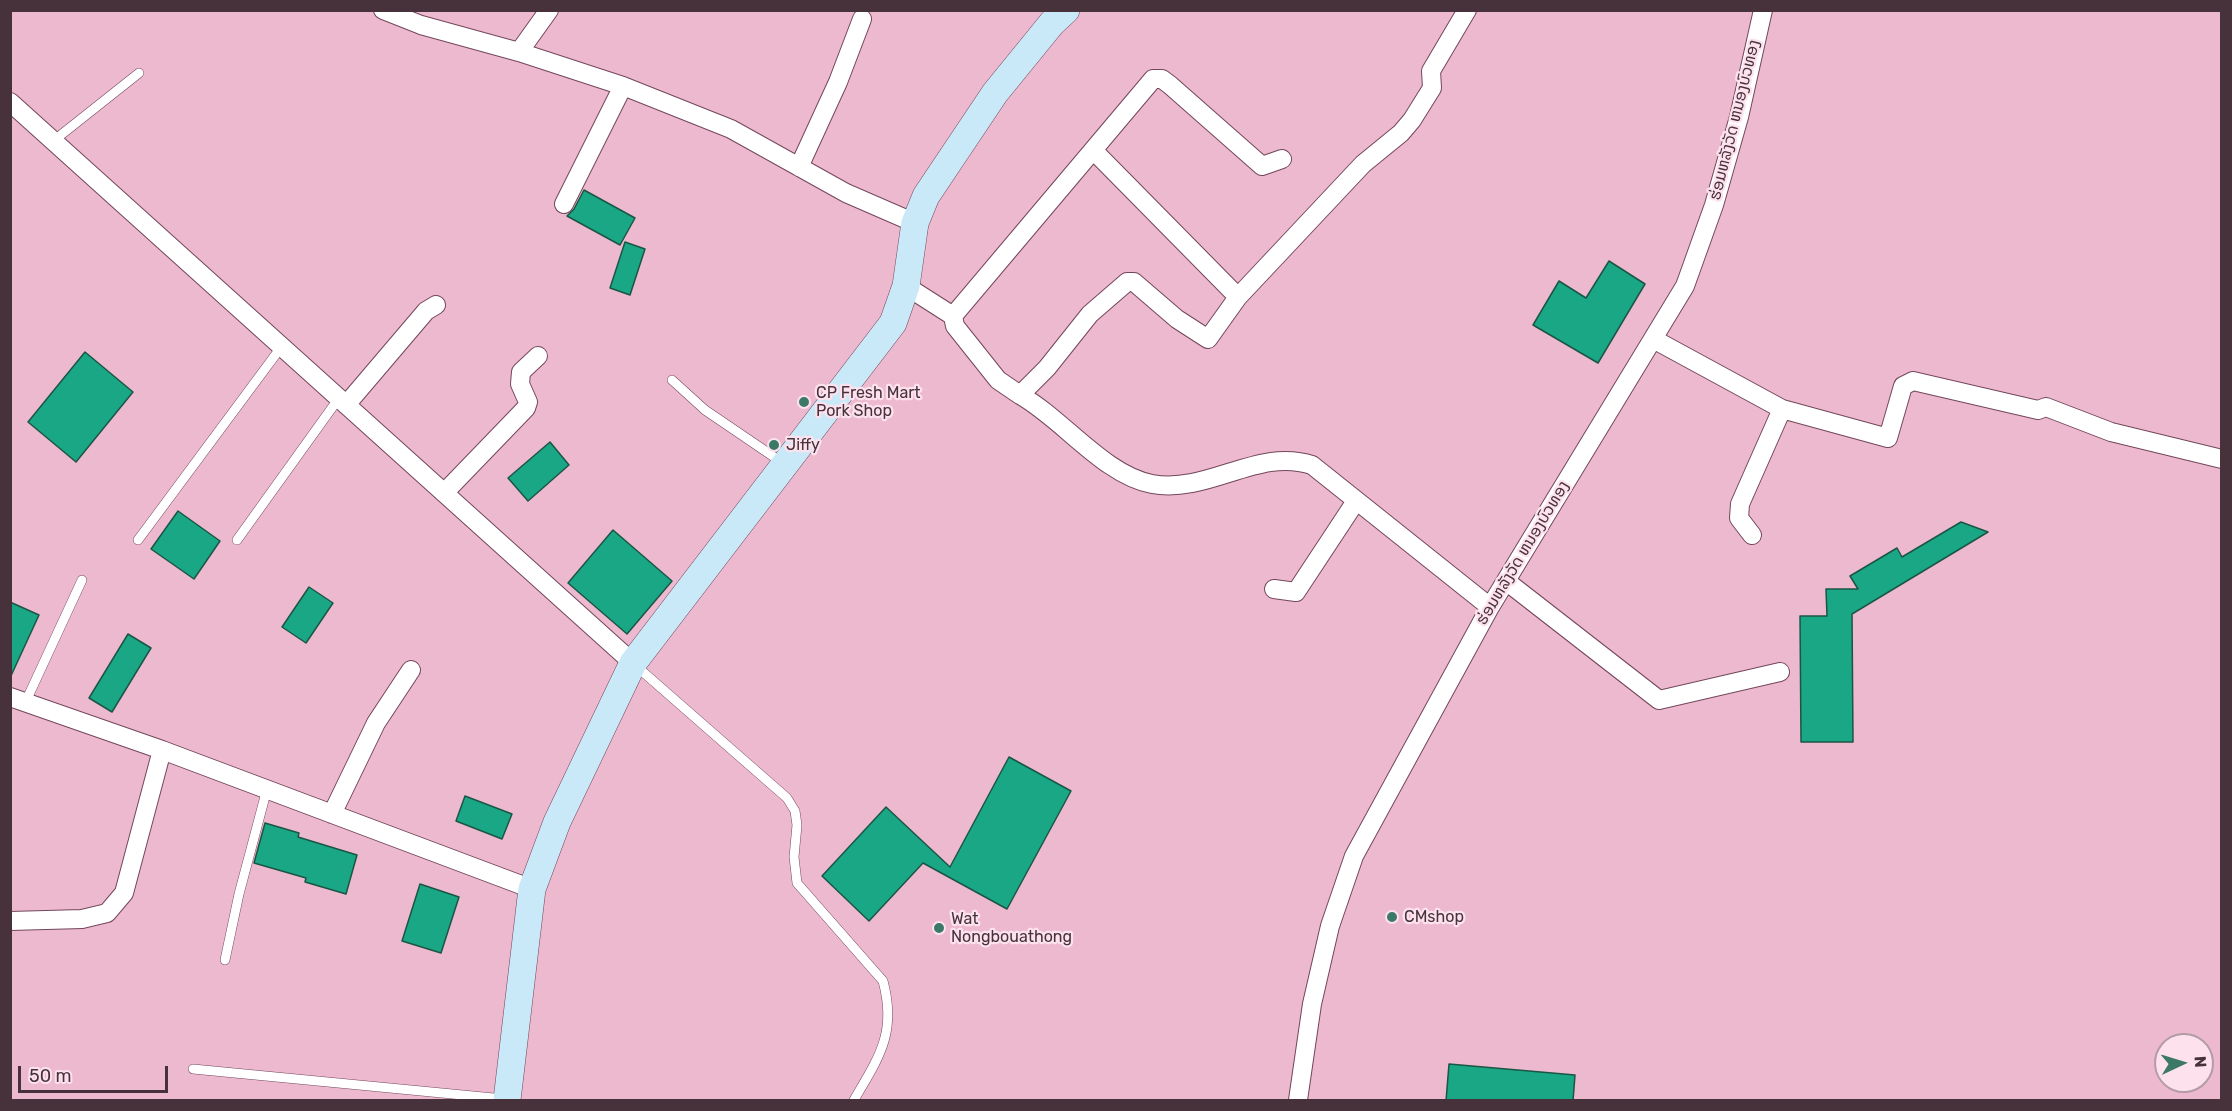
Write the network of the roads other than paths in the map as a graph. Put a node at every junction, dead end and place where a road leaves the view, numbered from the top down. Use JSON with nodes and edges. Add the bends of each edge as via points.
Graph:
{"nodes":[{"id":1,"x":383,"y":10,"type":"edge"},
{"id":2,"x":549,"y":10,"type":"edge"},
{"id":3,"x":1066,"y":10,"type":"edge"},
{"id":4,"x":1763,"y":10,"type":"edge"},
{"id":5,"x":1459,"y":13,"type":"edge"},
{"id":6,"x":862,"y":20,"type":"dead end"},
{"id":7,"x":519,"y":52,"type":"junction"},
{"id":8,"x":139,"y":73,"type":"dead end"},
{"id":9,"x":623,"y":86,"type":"junction"},
{"id":10,"x":10,"y":102,"type":"edge"},
{"id":11,"x":52,"y":142,"type":"junction"},
{"id":12,"x":1093,"y":150,"type":"junction"},
{"id":13,"x":1282,"y":159,"type":"dead end"},
{"id":14,"x":799,"y":168,"type":"junction"},
{"id":15,"x":564,"y":204,"type":"dead end"},
{"id":16,"x":915,"y":223,"type":"junction"},
{"id":17,"x":906,"y":286,"type":"junction"},
{"id":18,"x":1238,"y":297,"type":"junction"},
{"id":19,"x":436,"y":305,"type":"dead end"},
{"id":20,"x":953,"y":316,"type":"junction"},
{"id":21,"x":1655,"y":340,"type":"junction"},
{"id":22,"x":282,"y":346,"type":"junction"},
{"id":23,"x":538,"y":356,"type":"dead end"},
{"id":24,"x":672,"y":380,"type":"dead end"},
{"id":25,"x":1020,"y":395,"type":"junction"},
{"id":26,"x":342,"y":401,"type":"junction"},
{"id":27,"x":1782,"y":408,"type":"junction"},
{"id":28,"x":2222,"y":459,"type":"edge"},
{"id":29,"x":785,"y":464,"type":"junction"},
{"id":30,"x":444,"y":494,"type":"junction"},
{"id":31,"x":1356,"y":501,"type":"junction"},
{"id":32,"x":1752,"y":535,"type":"dead end"},
{"id":33,"x":138,"y":540,"type":"dead end"},
{"id":34,"x":237,"y":540,"type":"dead end"},
{"id":35,"x":82,"y":580,"type":"dead end"},
{"id":36,"x":1506,"y":581,"type":"junction"},
{"id":37,"x":1274,"y":589,"type":"dead end"},
{"id":38,"x":1490,"y":607,"type":"junction"},
{"id":39,"x":633,"y":663,"type":"junction"},
{"id":40,"x":411,"y":670,"type":"dead end"},
{"id":41,"x":1780,"y":672,"type":"dead end"},
{"id":42,"x":19,"y":699,"type":"edge"},
{"id":43,"x":162,"y":750,"type":"junction"},
{"id":44,"x":267,"y":789,"type":"junction"},
{"id":45,"x":332,"y":814,"type":"junction"},
{"id":46,"x":532,"y":889,"type":"junction"},
{"id":47,"x":10,"y":921,"type":"edge"},
{"id":48,"x":225,"y":960,"type":"dead end"},
{"id":49,"x":193,"y":1069,"type":"dead end"},
{"id":50,"x":507,"y":1100,"type":"edge"},
{"id":51,"x":854,"y":1101,"type":"edge"},
{"id":52,"x":1298,"y":1101,"type":"edge"}],
"edges":[{"from":1,"to":7,"type":"street","via":[[421,25]]},
{"from":2,"to":7,"type":"street"},
{"from":3,"to":16,"type":"street","via":[[995,93],[926,196]]},
{"from":4,"to":21,"type":"street","name":"ຮ່ອມຫລັງວັດ ຫນອງບົວທອງ","via":[[1714,205],[1685,286]]},
{"from":5,"to":18,"type":"street","via":[[1431,71],[1432,88],[1412,120],[1363,164]]},
{"from":6,"to":14,"type":"street"},
{"from":7,"to":9,"type":"street"},
{"from":8,"to":11,"type":"lane"},
{"from":9,"to":14,"type":"street","via":[[731,129]]},
{"from":9,"to":15,"type":"street"},
{"from":10,"to":11,"type":"street"},
{"from":11,"to":22,"type":"street"},
{"from":12,"to":13,"type":"street","via":[[1153,79],[1162,79],[1262,166]]},
{"from":12,"to":18,"type":"street"},
{"from":12,"to":20,"type":"street"},
{"from":14,"to":16,"type":"street"},
{"from":16,"to":17,"type":"street"},
{"from":17,"to":20,"type":"street"},
{"from":17,"to":29,"type":"street","via":[[893,323]]},
{"from":18,"to":25,"type":"street","via":[[1208,339],[1134,282],[1127,282],[1090,314]]},
{"from":19,"to":26,"type":"street"},
{"from":20,"to":25,"type":"street","via":[[955,326],[998,380]]},
{"from":21,"to":27,"type":"street"},
{"from":21,"to":36,"type":"street","name":"ຮ່ອມຫລັງວັດ ຫນອງບົວທອງ","via":[[1600,423]]},
{"from":22,"to":26,"type":"street"},
{"from":22,"to":33,"type":"lane"},
{"from":23,"to":30,"type":"street","via":[[521,372],[526,408]]},
{"from":24,"to":29,"type":"lane","via":[[705,410]]},
{"from":25,"to":31,"type":"street","via":[[1046,411],[1117,470],[1151,484],[1192,485],[1253,466],[1296,461],[1312,465]]},
{"from":26,"to":30,"type":"street"},
{"from":26,"to":34,"type":"lane"},
{"from":27,"to":28,"type":"street","via":[[1888,438],[1903,386],[1913,381],[2038,410],[2046,407],[2111,432]]},
{"from":27,"to":32,"type":"street","via":[[1740,504],[1739,518]]},
{"from":29,"to":39,"type":"street"},
{"from":30,"to":39,"type":"street"},
{"from":31,"to":37,"type":"street","via":[[1296,592]]},
{"from":31,"to":38,"type":"street"},
{"from":35,"to":42,"type":"lane"},
{"from":36,"to":38,"type":"street","name":"ຮ່ອມຫລັງວັດ ຫນອງບົວທອງ"},
{"from":36,"to":41,"type":"street","via":[[1659,700]]},
{"from":38,"to":52,"type":"street","name":"ຮ່ອມຫລັງວັດ ຫນອງບົວທອງ","via":[[1354,856],[1330,926]]},
{"from":39,"to":46,"type":"street","via":[[557,822]]},
{"from":39,"to":51,"type":"lane","via":[[787,798],[798,825],[796,882],[883,981],[888,1032]]},
{"from":40,"to":45,"type":"street","via":[[376,723]]},
{"from":42,"to":43,"type":"street"},
{"from":43,"to":44,"type":"street"},
{"from":43,"to":47,"type":"street","via":[[124,893],[107,913],[82,920]]},
{"from":44,"to":45,"type":"street"},
{"from":44,"to":48,"type":"lane"},
{"from":45,"to":46,"type":"street"},
{"from":46,"to":50,"type":"street"},
{"from":49,"to":50,"type":"lane"}]}
